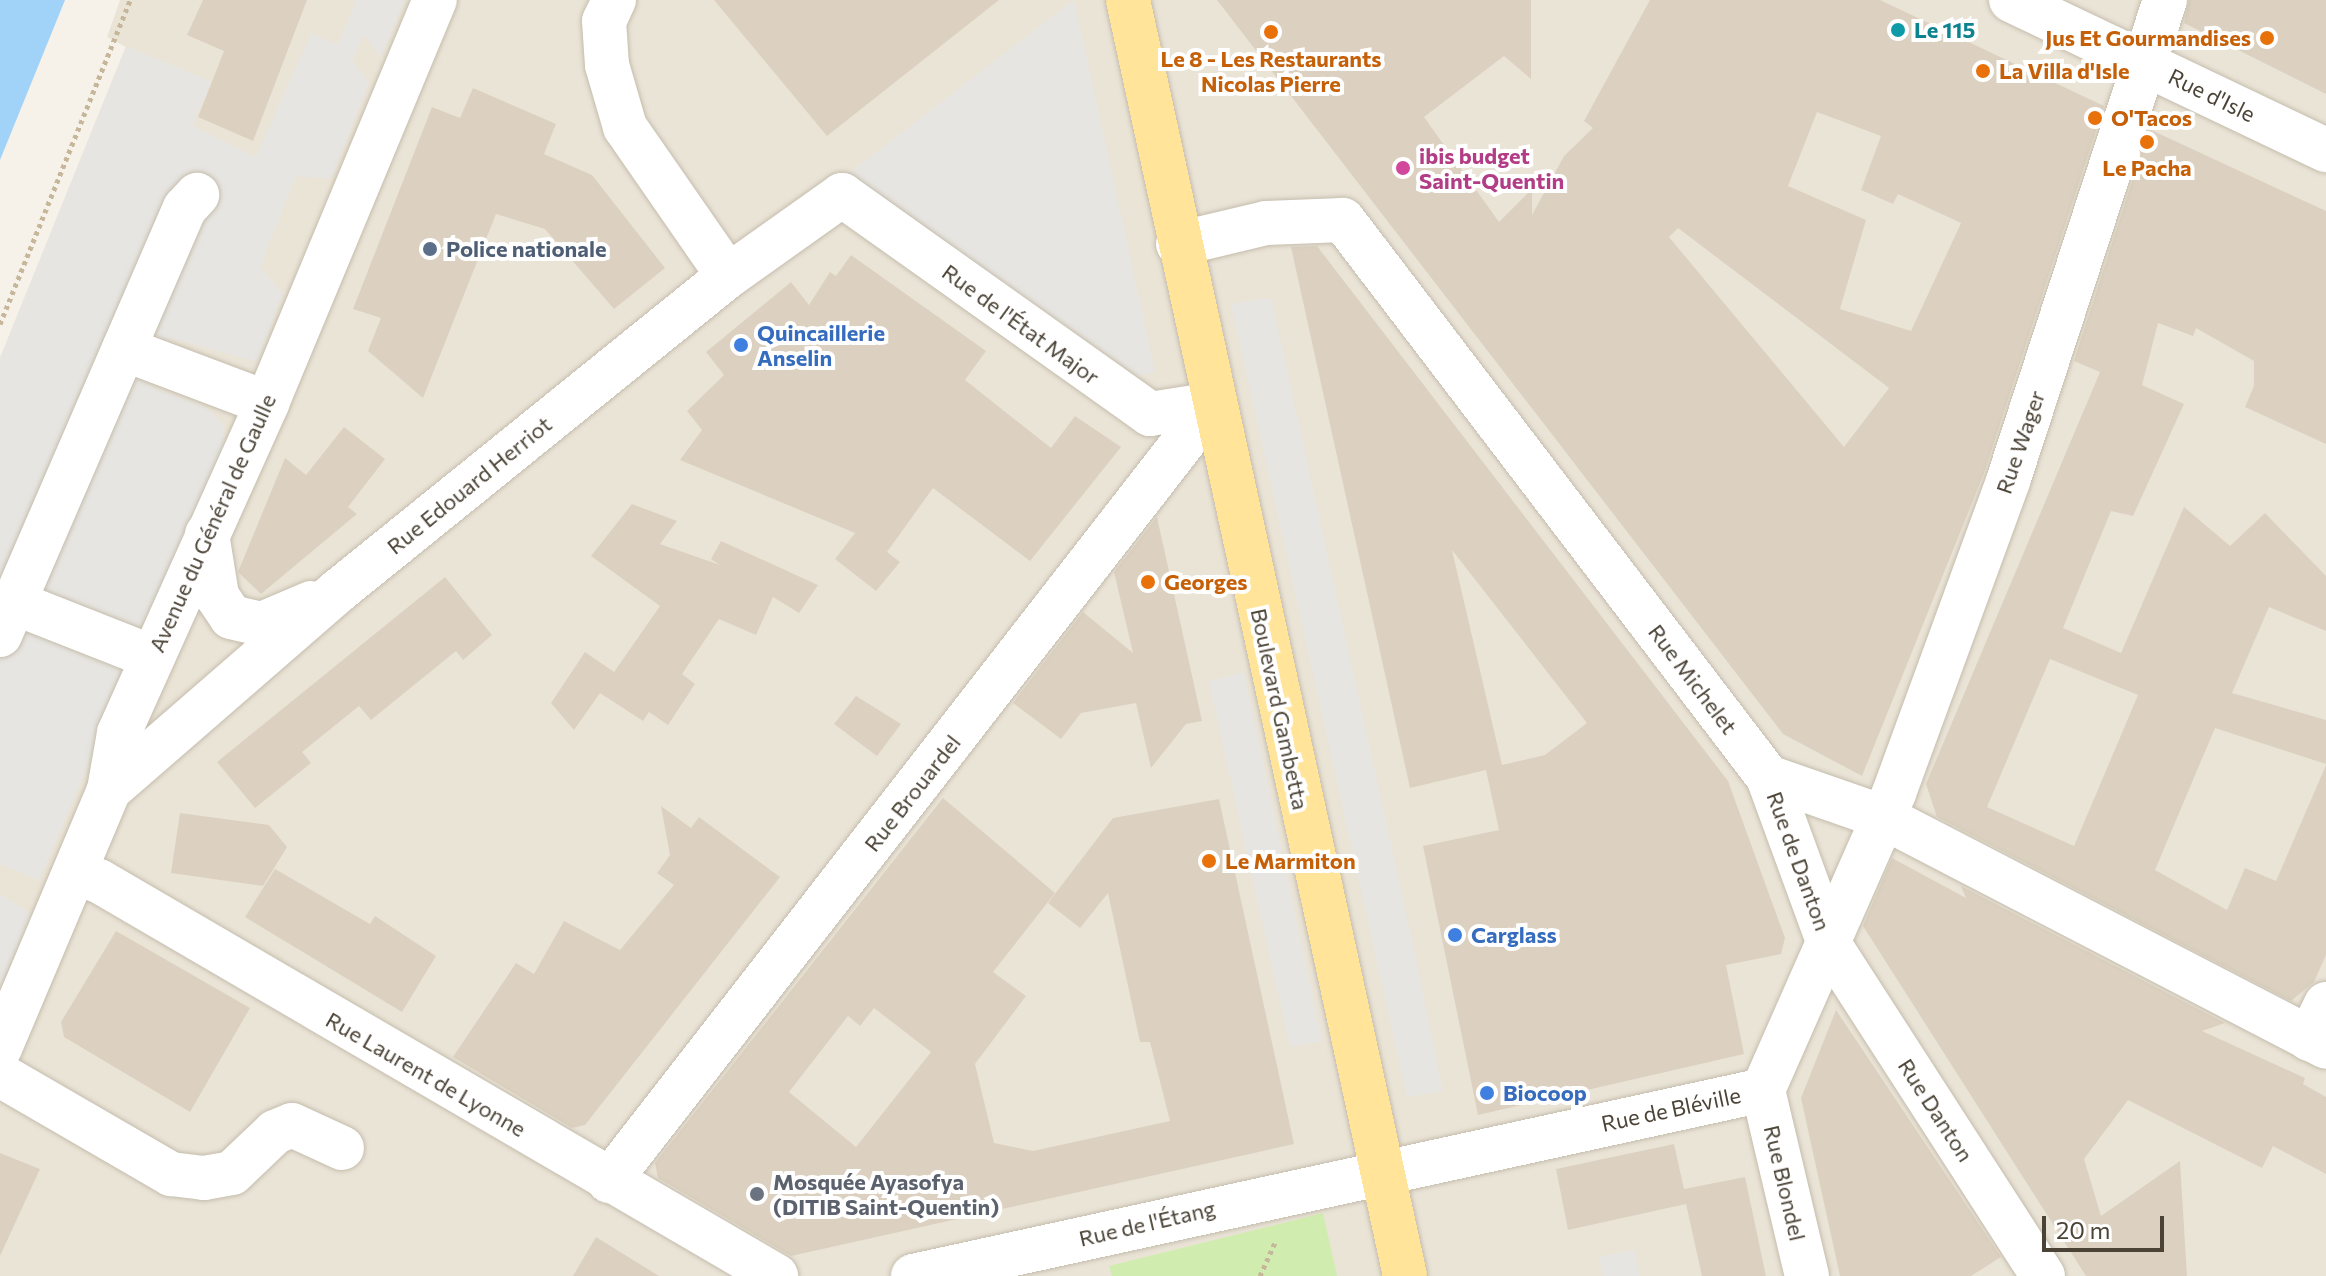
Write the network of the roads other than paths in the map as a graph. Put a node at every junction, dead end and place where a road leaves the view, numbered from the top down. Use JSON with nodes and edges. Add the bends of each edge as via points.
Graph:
{"nodes":[{"id":1,"x":435,"y":0,"type":"edge"},
{"id":2,"x":614,"y":0,"type":"edge"},
{"id":3,"x":1128,"y":0,"type":"edge"},
{"id":4,"x":2011,"y":0,"type":"edge"},
{"id":5,"x":2165,"y":0,"type":"edge"},
{"id":6,"x":2142,"y":62,"type":"junction"},
{"id":7,"x":2326,"y":150,"type":"edge"},
{"id":8,"x":197,"y":195,"type":"dead end"},
{"id":9,"x":842,"y":195,"type":"joint"},
{"id":10,"x":1178,"y":244,"type":"junction"},
{"id":11,"x":728,"y":276,"type":"junction"},
{"id":12,"x":124,"y":349,"type":"junction"},
{"id":13,"x":267,"y":403,"type":"junction"},
{"id":14,"x":1213,"y":404,"type":"junction"},
{"id":15,"x":207,"y":534,"type":"junction"},
{"id":16,"x":338,"y":591,"type":"junction"},
{"id":17,"x":7,"y":619,"type":"edge"},
{"id":18,"x":152,"y":657,"type":"junction"},
{"id":19,"x":1768,"y":777,"type":"junction"},
{"id":20,"x":109,"y":790,"type":"junction"},
{"id":21,"x":1883,"y":817,"type":"junction"},
{"id":22,"x":76,"y":874,"type":"junction"},
{"id":23,"x":1829,"y":944,"type":"junction"},
{"id":24,"x":2320,"y":1030,"type":"edge"},
{"id":25,"x":0,"y":1048,"type":"edge"},
{"id":26,"x":0,"y":1075,"type":"edge"},
{"id":27,"x":1763,"y":1090,"type":"junction"},
{"id":28,"x":342,"y":1148,"type":"dead end"},
{"id":29,"x":1381,"y":1170,"type":"junction"},
{"id":30,"x":609,"y":1181,"type":"junction"},
{"id":31,"x":776,"y":1276,"type":"edge"},
{"id":32,"x":913,"y":1276,"type":"edge"},
{"id":33,"x":1405,"y":1276,"type":"edge"},
{"id":34,"x":1807,"y":1276,"type":"edge"},
{"id":35,"x":2043,"y":1276,"type":"edge"}],
"edges":[{"from":1,"to":13,"type":"street","name":"Avenue du Général de Gaulle"},
{"from":2,"to":11,"type":"street","via":[[604,21],[607,65],[625,127]]},
{"from":3,"to":10,"type":"main road","name":"Boulevard Gambetta"},
{"from":4,"to":6,"type":"street","name":"Rue d'Isle"},
{"from":5,"to":6,"type":"street","name":"Rue Wager"},
{"from":6,"to":7,"type":"street","name":"Rue d'Isle"},
{"from":6,"to":21,"type":"street","name":"Rue Wager","via":[[2008,481]]},
{"from":8,"to":12,"type":"street","via":[[185,208]]},
{"from":9,"to":11,"type":"street","name":"Rue Edouard Herriot"},
{"from":9,"to":14,"type":"street","name":"Rue de l'État Major","via":[[1150,414]]},
{"from":10,"to":14,"type":"main road","name":"Boulevard Gambetta"},
{"from":10,"to":19,"type":"street","name":"Rue Michelet","via":[[1266,223],[1343,220]]},
{"from":11,"to":16,"type":"street","name":"Rue Edouard Herriot"},
{"from":12,"to":13,"type":"street"},
{"from":12,"to":17,"type":"street"},
{"from":13,"to":15,"type":"street","name":"Avenue du Général de Gaulle"},
{"from":14,"to":29,"type":"main road","name":"Boulevard Gambetta"},
{"from":14,"to":30,"type":"street","name":"Rue Brouardel"},
{"from":15,"to":16,"type":"street","via":[[217,596],[231,617],[262,624]]},
{"from":15,"to":18,"type":"street","name":"Avenue du Général de Gaulle"},
{"from":16,"to":20,"type":"street","name":"Rue Edouard Herriot"},
{"from":17,"to":18,"type":"street"},
{"from":18,"to":20,"type":"street","name":"Avenue du Général de Gaulle","via":[[119,733]]},
{"from":19,"to":21,"type":"street"},
{"from":19,"to":23,"type":"street","name":"Rue de Danton"},
{"from":20,"to":22,"type":"street","name":"Avenue du Général de Gaulle"},
{"from":21,"to":23,"type":"street","name":"Rue de Bléville"},
{"from":21,"to":24,"type":"street"},
{"from":22,"to":25,"type":"street","name":"Avenue du Général de Gaulle","via":[[55,911]]},
{"from":22,"to":30,"type":"street","name":"Rue Laurent de Lyonne","via":[[99,881]]},
{"from":23,"to":27,"type":"street","name":"Rue de Bléville"},
{"from":23,"to":35,"type":"street","name":"Rue Danton"},
{"from":26,"to":28,"type":"street","via":[[171,1174],[204,1178],[232,1173],[275,1132],[292,1125]]},
{"from":27,"to":29,"type":"street","name":"Rue de Bléville"},
{"from":27,"to":34,"type":"street","name":"Rue Blondel"},
{"from":29,"to":32,"type":"street","name":"Rue de l'Étang"},
{"from":29,"to":33,"type":"main road","name":"Boulevard Gambetta"},
{"from":30,"to":31,"type":"street","name":"Rue Laurent de Lyonne"}]}
